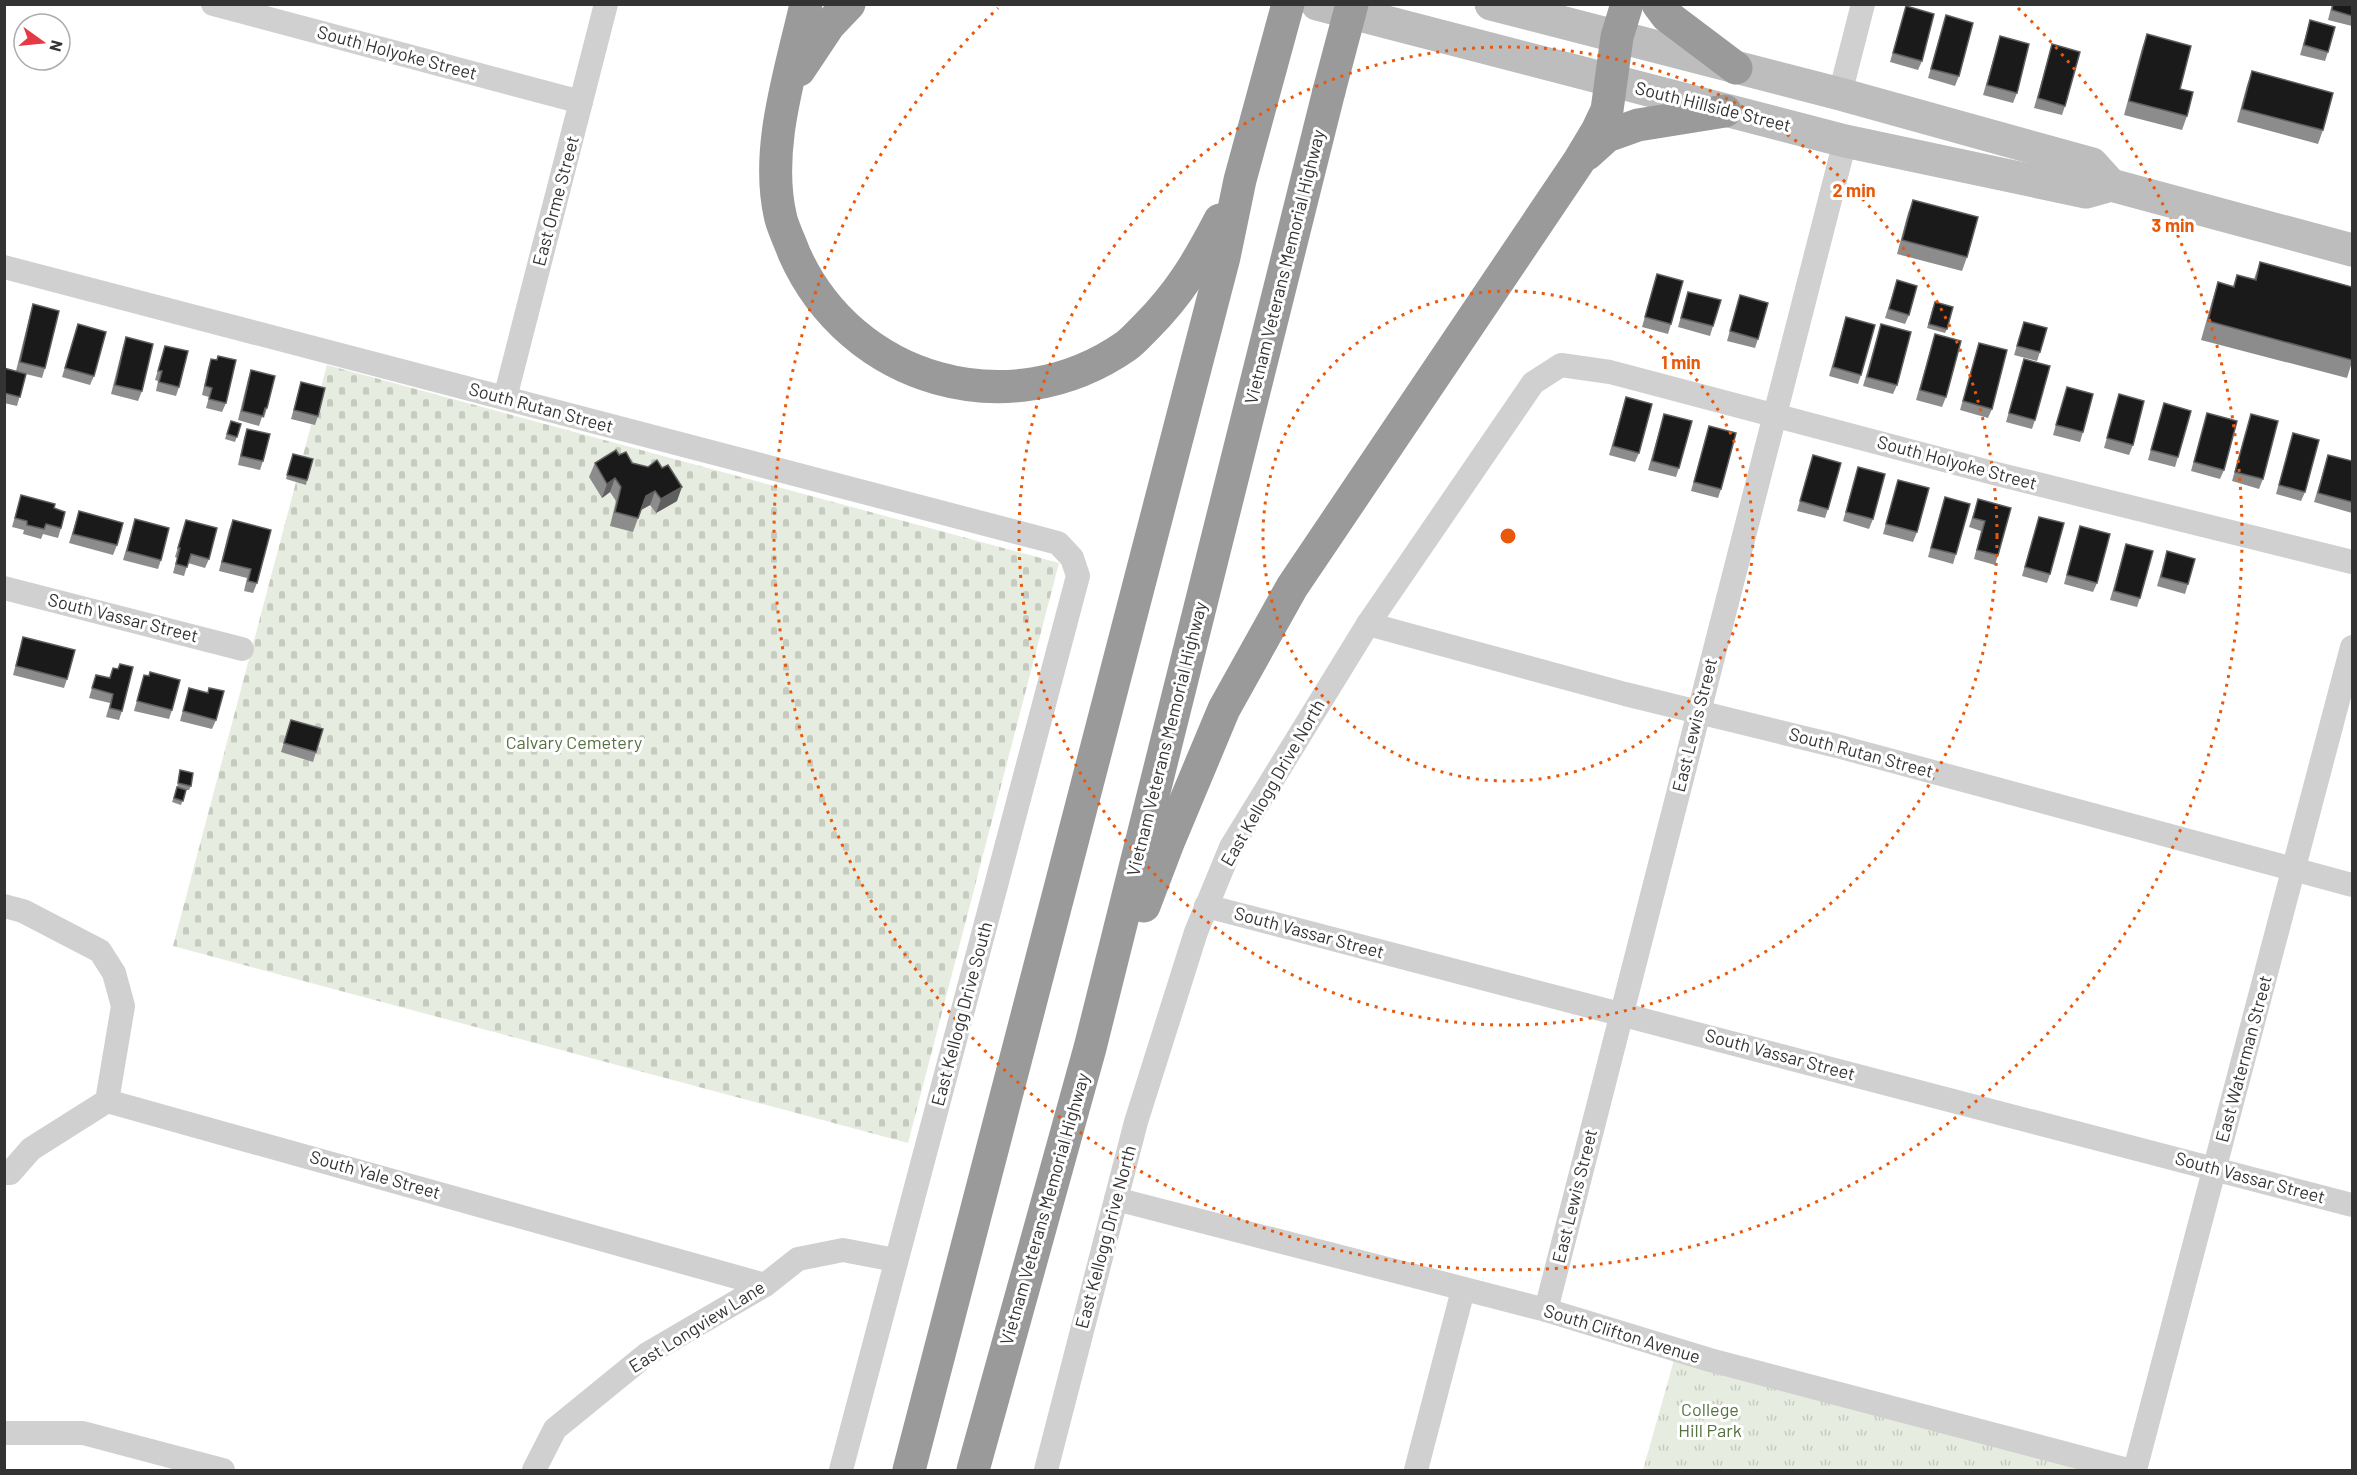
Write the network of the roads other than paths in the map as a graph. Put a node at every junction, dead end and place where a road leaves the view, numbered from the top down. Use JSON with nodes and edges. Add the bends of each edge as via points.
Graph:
{"nodes":[{"id":1,"x":213,"y":4,"type":"edge"},
{"id":2,"x":606,"y":4,"type":"edge"},
{"id":3,"x":806,"y":4,"type":"edge"},
{"id":4,"x":849,"y":4,"type":"edge"},
{"id":5,"x":1288,"y":4,"type":"edge"},
{"id":6,"x":1317,"y":4,"type":"edge"},
{"id":7,"x":1352,"y":4,"type":"edge"},
{"id":8,"x":1491,"y":4,"type":"edge"},
{"id":9,"x":1628,"y":4,"type":"edge"},
{"id":10,"x":1658,"y":4,"type":"edge"},
{"id":11,"x":1863,"y":4,"type":"edge"},
{"id":12,"x":1617,"y":37,"type":"junction"},
{"id":13,"x":1736,"y":68,"type":"junction"},
{"id":14,"x":1610,"y":80,"type":"junction"},
{"id":15,"x":1840,"y":94,"type":"junction"},
{"id":16,"x":581,"y":102,"type":"junction"},
{"id":17,"x":784,"y":104,"type":"junction"},
{"id":18,"x":1725,"y":111,"type":"junction"},
{"id":19,"x":1845,"y":141,"type":"junction"},
{"id":20,"x":1579,"y":161,"type":"junction"},
{"id":21,"x":1240,"y":180,"type":"junction"},
{"id":22,"x":2111,"y":185,"type":"junction"},
{"id":23,"x":2352,"y":250,"type":"edge"},
{"id":24,"x":4,"y":267,"type":"edge"},
{"id":25,"x":1561,"y":365,"type":"joint"},
{"id":26,"x":505,"y":398,"type":"junction"},
{"id":27,"x":1775,"y":416,"type":"junction"},
{"id":28,"x":1072,"y":558,"type":"joint"},
{"id":29,"x":2352,"y":562,"type":"edge"},
{"id":30,"x":4,"y":588,"type":"edge"},
{"id":31,"x":1368,"y":624,"type":"junction"},
{"id":32,"x":2352,"y":647,"type":"edge"},
{"id":33,"x":242,"y":649,"type":"dead end"},
{"id":34,"x":1698,"y":712,"type":"junction"},
{"id":35,"x":2294,"y":869,"type":"junction"},
{"id":36,"x":2352,"y":885,"type":"edge"},
{"id":37,"x":4,"y":906,"type":"edge"},
{"id":38,"x":1206,"y":906,"type":"junction"},
{"id":39,"x":1622,"y":1014,"type":"junction"},
{"id":40,"x":1090,"y":1048,"type":"junction"},
{"id":41,"x":107,"y":1101,"type":"junction"},
{"id":42,"x":2215,"y":1169,"type":"junction"},
{"id":43,"x":6,"y":1175,"type":"edge"},
{"id":44,"x":1116,"y":1198,"type":"junction"},
{"id":45,"x":2352,"y":1205,"type":"edge"},
{"id":46,"x":895,"y":1260,"type":"junction"},
{"id":47,"x":765,"y":1285,"type":"junction"},
{"id":48,"x":1463,"y":1290,"type":"junction"},
{"id":49,"x":1546,"y":1310,"type":"junction"},
{"id":50,"x":4,"y":1433,"type":"edge"},
{"id":51,"x":223,"y":1470,"type":"edge"},
{"id":52,"x":534,"y":1470,"type":"edge"},
{"id":53,"x":841,"y":1470,"type":"edge"},
{"id":54,"x":909,"y":1470,"type":"edge"},
{"id":55,"x":973,"y":1470,"type":"edge"},
{"id":56,"x":1046,"y":1470,"type":"edge"},
{"id":57,"x":1416,"y":1470,"type":"edge"},
{"id":58,"x":2128,"y":1470,"type":"edge"},
{"id":59,"x":2135,"y":1470,"type":"edge"}],
"edges":[{"from":1,"to":16,"type":"street","name":"South Holyoke Street"},
{"from":2,"to":16,"type":"street","name":"East Orme Street"},
{"from":3,"to":17,"type":"highway"},
{"from":4,"to":17,"type":"highway","via":[[804,62]]},
{"from":5,"to":21,"type":"highway"},
{"from":6,"to":14,"type":"main road","name":"South Hillside Street"},
{"from":7,"to":40,"type":"highway","name":"Vietnam Veterans Memorial Highway","bridge":true},
{"from":8,"to":12,"type":"main road"},
{"from":9,"to":12,"type":"highway"},
{"from":10,"to":13,"type":"highway","via":[[1667,16]]},
{"from":11,"to":15,"type":"street"},
{"from":12,"to":13,"type":"main road"},
{"from":12,"to":14,"type":"highway"},
{"from":13,"to":15,"type":"main road"},
{"from":14,"to":18,"type":"main road","name":"South Hillside Street"},
{"from":14,"to":20,"type":"highway","via":[[1607,110]]},
{"from":15,"to":22,"type":"main road","via":[[2092,164]]},
{"from":16,"to":26,"type":"street","name":"East Orme Street"},
{"from":17,"to":21,"type":"highway","via":[[775,160],[778,201],[785,230],[803,271],[823,303],[877,351],[904,366],[961,383],[1012,386],[1044,382],[1098,364],[1128,345],[1179,291]]},
{"from":18,"to":19,"type":"main road","name":"South Hillside Street"},
{"from":18,"to":20,"type":"highway","via":[[1638,125],[1607,136]]},
{"from":19,"to":22,"type":"main road","name":"South Hillside Street","via":[[2086,192]]},
{"from":19,"to":27,"type":"street","name":"East Lewis Street"},
{"from":20,"to":40,"type":"highway","via":[[1292,588],[1224,710],[1168,843]]},
{"from":21,"to":54,"type":"highway","via":[[1218,280]]},
{"from":22,"to":23,"type":"main road","name":"South Hillside Street"},
{"from":24,"to":26,"type":"street","name":"South Rutan Street"},
{"from":25,"to":27,"type":"street","name":"South Holyoke Street","via":[[1610,372]]},
{"from":25,"to":31,"type":"street","name":"East Kellogg Drive North","via":[[1533,383]]},
{"from":26,"to":28,"type":"street","name":"South Rutan Street","via":[[1058,543]]},
{"from":27,"to":29,"type":"street","name":"South Holyoke Street"},
{"from":27,"to":34,"type":"street","name":"East Lewis Street"},
{"from":28,"to":46,"type":"street","name":"East Kellogg Drive South","via":[[1078,576]]},
{"from":30,"to":33,"type":"street","name":"South Vassar Street"},
{"from":31,"to":34,"type":"street","name":"South Rutan Street"},
{"from":31,"to":38,"type":"street","name":"East Kellogg Drive North","via":[[1231,847]]},
{"from":32,"to":35,"type":"street","name":"East Waterman Street"},
{"from":34,"to":35,"type":"street","name":"South Rutan Street"},
{"from":34,"to":39,"type":"street","name":"East Lewis Street"},
{"from":35,"to":36,"type":"street","name":"South Rutan Street"},
{"from":35,"to":42,"type":"street","name":"East Waterman Street"},
{"from":37,"to":41,"type":"street","via":[[24,911],[100,951],[114,973],[123,1006]]},
{"from":38,"to":39,"type":"street","name":"South Vassar Street"},
{"from":38,"to":44,"type":"street","name":"East Kellogg Drive North","via":[[1136,1122]]},
{"from":39,"to":42,"type":"street","name":"South Vassar Street"},
{"from":39,"to":49,"type":"street","name":"East Lewis Street"},
{"from":40,"to":55,"type":"highway","name":"Vietnam Veterans Memorial Highway"},
{"from":41,"to":43,"type":"street","via":[[31,1149]]},
{"from":41,"to":47,"type":"street","name":"South Yale Street"},
{"from":42,"to":45,"type":"street","name":"South Vassar Street"},
{"from":42,"to":59,"type":"street","name":"East Waterman Street"},
{"from":44,"to":48,"type":"street","name":"South Clifton Avenue"},
{"from":44,"to":56,"type":"street","name":"East Kellogg Drive North"},
{"from":46,"to":47,"type":"street","name":"East Longview Lane","via":[[843,1250],[798,1259]]},
{"from":46,"to":53,"type":"street","name":"East Kellogg Drive South"},
{"from":47,"to":52,"type":"street","name":"East Longview Lane","via":[[647,1354],[555,1429]]},
{"from":48,"to":49,"type":"street","name":"South Clifton Avenue"},
{"from":48,"to":57,"type":"street"},
{"from":49,"to":58,"type":"street","name":"South Clifton Avenue","via":[[1710,1360]]},
{"from":50,"to":51,"type":"street","via":[[83,1433]]}]}
